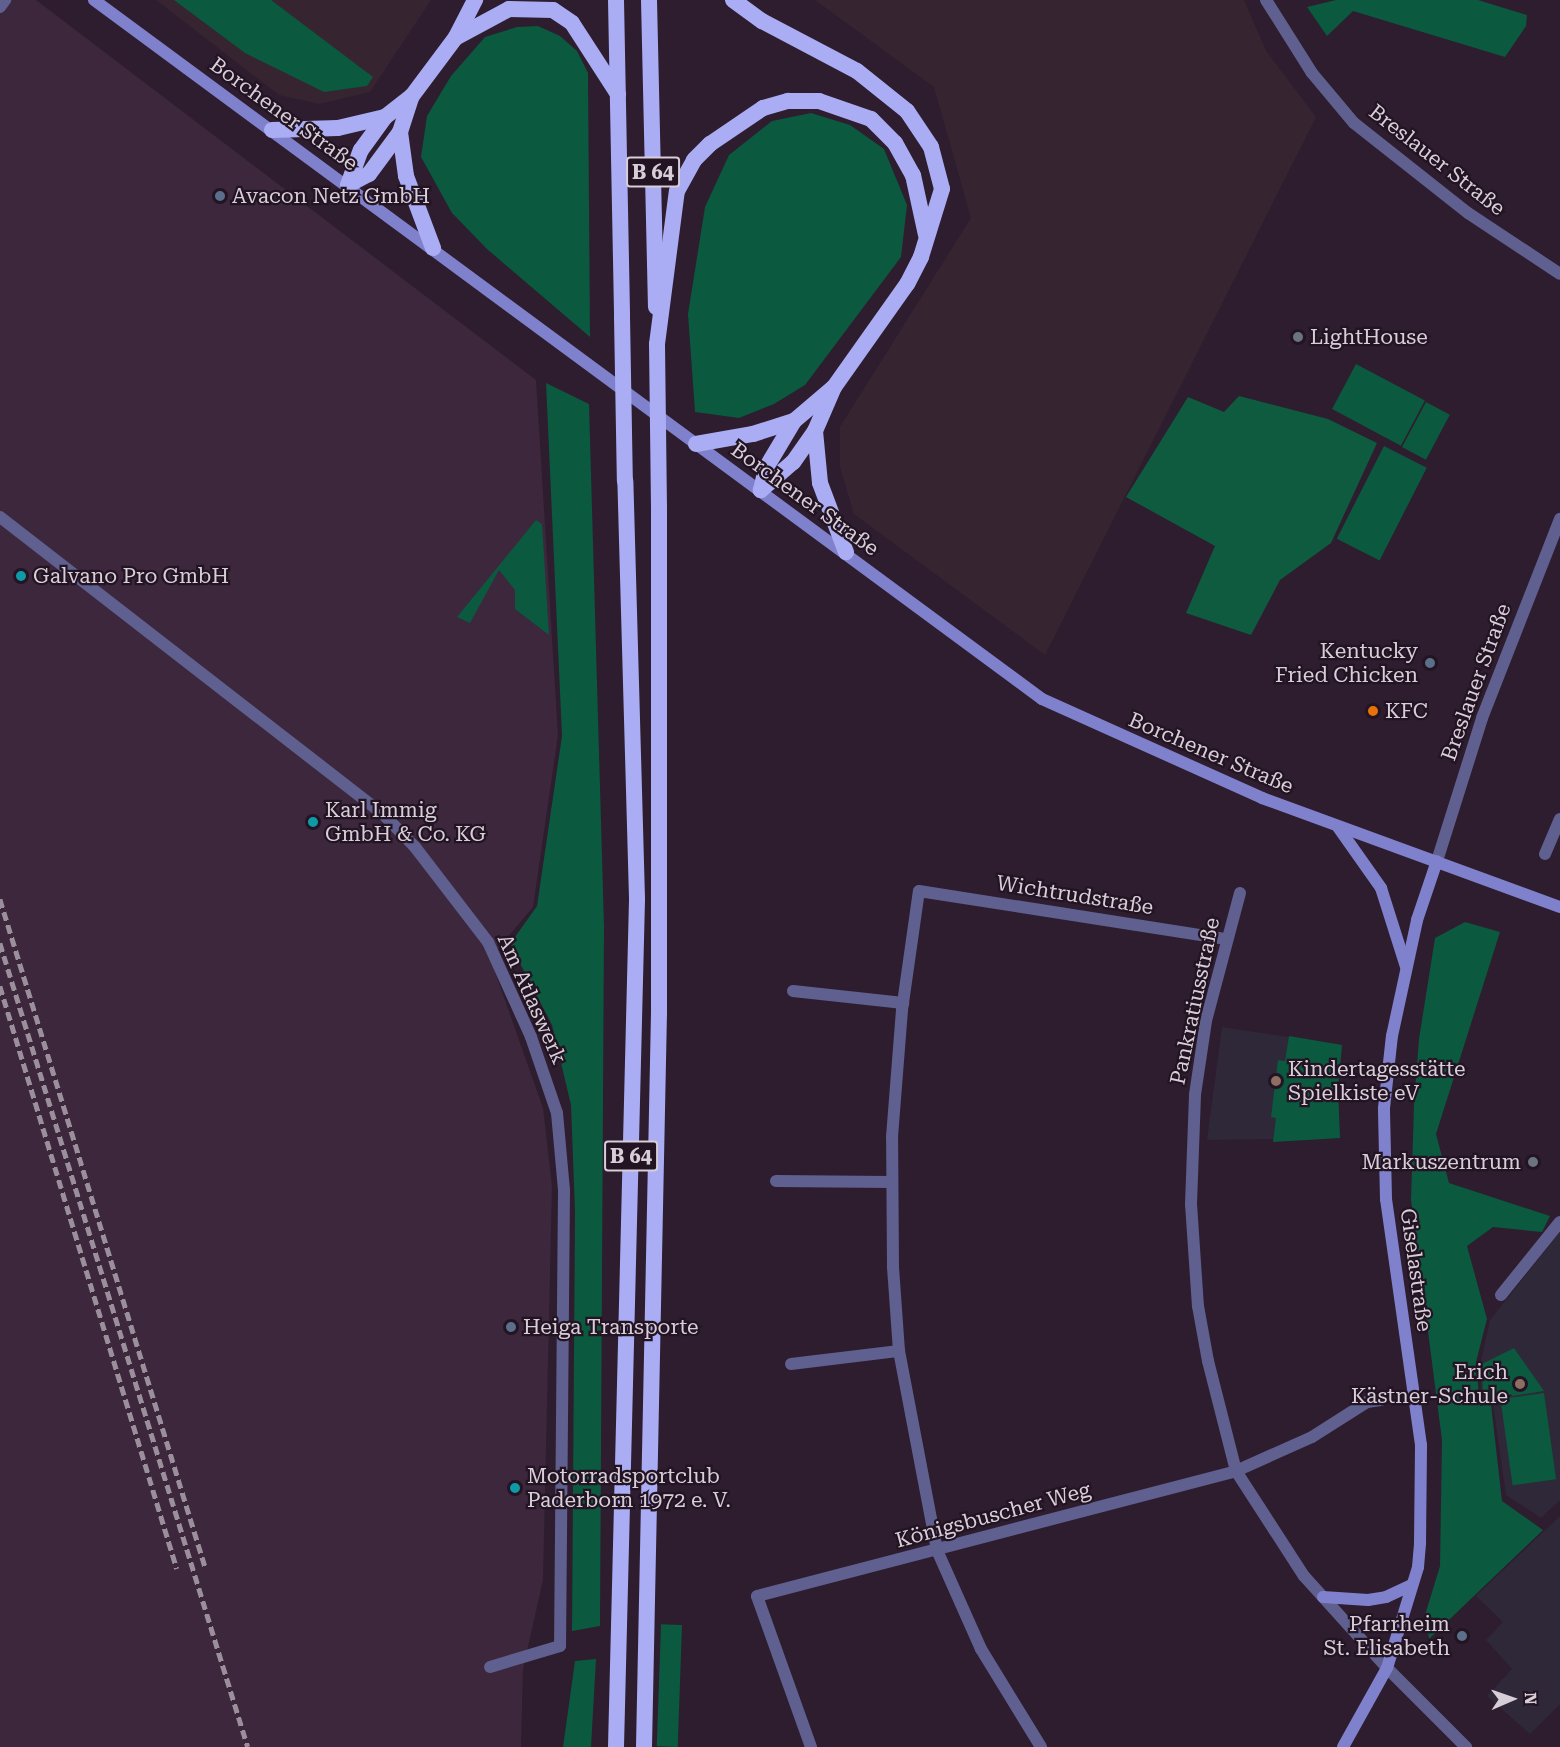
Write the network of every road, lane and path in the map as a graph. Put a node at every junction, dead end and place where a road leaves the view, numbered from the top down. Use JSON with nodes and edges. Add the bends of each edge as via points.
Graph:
{"nodes":[{"id":1,"x":5,"y":0,"type":"edge"},
{"id":2,"x":94,"y":0,"type":"edge"},
{"id":3,"x":475,"y":0,"type":"edge"},
{"id":4,"x":616,"y":0,"type":"edge"},
{"id":5,"x":649,"y":0,"type":"edge"},
{"id":6,"x":733,"y":0,"type":"edge"},
{"id":7,"x":1266,"y":0,"type":"edge"},
{"id":8,"x":0,"y":7,"type":"edge"},
{"id":9,"x":456,"y":37,"type":"junction"},
{"id":10,"x":618,"y":95,"type":"junction"},
{"id":11,"x":412,"y":96,"type":"junction"},
{"id":12,"x":385,"y":117,"type":"junction"},
{"id":13,"x":272,"y":130,"type":"junction"},
{"id":14,"x":400,"y":132,"type":"junction"},
{"id":15,"x":348,"y":185,"type":"junction"},
{"id":16,"x":927,"y":240,"type":"junction"},
{"id":17,"x":433,"y":248,"type":"junction"},
{"id":18,"x":1560,"y":274,"type":"edge"},
{"id":19,"x":657,"y":344,"type":"junction"},
{"id":20,"x":834,"y":387,"type":"junction"},
{"id":21,"x":794,"y":421,"type":"junction"},
{"id":22,"x":815,"y":431,"type":"junction"},
{"id":23,"x":696,"y":444,"type":"junction"},
{"id":24,"x":760,"y":490,"type":"junction"},
{"id":25,"x":0,"y":518,"type":"edge"},
{"id":26,"x":1560,"y":519,"type":"edge"},
{"id":27,"x":846,"y":552,"type":"junction"},
{"id":28,"x":1560,"y":819,"type":"edge"},
{"id":29,"x":1338,"y":827,"type":"junction"},
{"id":30,"x":1545,"y":854,"type":"dead end"},
{"id":31,"x":1437,"y":861,"type":"junction"},
{"id":32,"x":1240,"y":893,"type":"dead end"},
{"id":33,"x":1560,"y":907,"type":"edge"},
{"id":34,"x":1226,"y":939,"type":"junction"},
{"id":35,"x":1406,"y":969,"type":"junction"},
{"id":36,"x":793,"y":991,"type":"dead end"},
{"id":37,"x":903,"y":1003,"type":"junction"},
{"id":38,"x":776,"y":1181,"type":"dead end"},
{"id":39,"x":891,"y":1182,"type":"junction"},
{"id":40,"x":1560,"y":1222,"type":"edge"},
{"id":41,"x":1501,"y":1295,"type":"dead end"},
{"id":42,"x":899,"y":1351,"type":"junction"},
{"id":43,"x":791,"y":1364,"type":"dead end"},
{"id":44,"x":1382,"y":1400,"type":"dead end"},
{"id":45,"x":1236,"y":1471,"type":"junction"},
{"id":46,"x":937,"y":1551,"type":"junction"},
{"id":47,"x":1412,"y":1585,"type":"junction"},
{"id":48,"x":1323,"y":1597,"type":"junction"},
{"id":49,"x":490,"y":1666,"type":"dead end"},
{"id":50,"x":1387,"y":1668,"type":"junction"},
{"id":51,"x":616,"y":1747,"type":"edge"},
{"id":52,"x":644,"y":1747,"type":"edge"},
{"id":53,"x":811,"y":1747,"type":"edge"},
{"id":54,"x":1041,"y":1747,"type":"edge"},
{"id":55,"x":1343,"y":1747,"type":"edge"},
{"id":56,"x":1466,"y":1747,"type":"edge"}],
"edges":[{"from":1,"to":8,"type":"street"},
{"from":2,"to":13,"type":"main road","name":"Borchener Straße"},
{"from":3,"to":9,"type":"highway"},
{"from":4,"to":10,"type":"highway","number":"B 64"},
{"from":5,"to":19,"type":"highway","number":"B 64"},
{"from":6,"to":16,"type":"highway","via":[[762,21],[856,71],[891,96],[921,128],[938,167],[942,189]]},
{"from":7,"to":18,"type":"street","name":"Breslauer Straße","via":[[1312,73],[1354,123],[1468,213]]},
{"from":9,"to":10,"type":"highway","via":[[509,9],[553,10],[572,23]]},
{"from":9,"to":11,"type":"highway"},
{"from":10,"to":51,"type":"highway","number":"B 64","bridge":true,"via":[[637,898]]},
{"from":11,"to":12,"type":"highway"},
{"from":11,"to":14,"type":"highway"},
{"from":12,"to":13,"type":"highway","via":[[338,128]]},
{"from":12,"to":15,"type":"highway","via":[[353,165]]},
{"from":13,"to":15,"type":"main road","name":"Borchener Straße"},
{"from":14,"to":15,"type":"highway","via":[[369,174]]},
{"from":14,"to":17,"type":"highway","via":[[406,176]]},
{"from":15,"to":17,"type":"main road","name":"Borchener Straße"},
{"from":16,"to":19,"type":"highway","via":[[913,175],[895,143],[871,119],[843,106],[819,101],[788,101],[763,108],[710,144],[694,160],[677,191]]},
{"from":16,"to":20,"type":"highway","via":[[907,284]]},
{"from":17,"to":23,"type":"main road","name":"Borchener Straße"},
{"from":19,"to":52,"type":"highway","number":"B 64","bridge":true,"via":[[659,1013]]},
{"from":20,"to":21,"type":"highway"},
{"from":20,"to":22,"type":"highway"},
{"from":21,"to":23,"type":"highway","via":[[753,434]]},
{"from":21,"to":24,"type":"highway","via":[[766,468]]},
{"from":22,"to":24,"type":"highway","via":[[793,462]]},
{"from":22,"to":27,"type":"highway","via":[[820,483]]},
{"from":23,"to":24,"type":"main road","name":"Borchener Straße"},
{"from":24,"to":27,"type":"main road","name":"Borchener Straße"},
{"from":25,"to":49,"type":"street","name":"Am Atlaswerk","via":[[384,815],[415,847],[488,942],[531,1036],[557,1113],[564,1190],[560,1646]]},
{"from":26,"to":31,"type":"street","name":"Breslauer Straße","via":[[1482,718]]},
{"from":27,"to":29,"type":"main road","name":"Borchener Straße","via":[[1042,699],[1184,766]]},
{"from":28,"to":30,"type":"street"},
{"from":29,"to":31,"type":"main road","name":"Borchener Straße"},
{"from":29,"to":35,"type":"main road","via":[[1381,888]]},
{"from":31,"to":33,"type":"main road","name":"Borchener Straße"},
{"from":31,"to":35,"type":"main road","name":"Giselastraße"},
{"from":32,"to":34,"type":"street","name":"Pankratiusstraße"},
{"from":34,"to":37,"type":"street","name":"Wichtrudstraße","via":[[919,891]]},
{"from":34,"to":45,"type":"street","name":"Pankratiusstraße","via":[[1206,1021],[1195,1095],[1191,1204],[1198,1306]]},
{"from":35,"to":47,"type":"main road","name":"Giselastraße","via":[[1392,1036],[1384,1108],[1386,1199],[1421,1445],[1423,1513]]},
{"from":36,"to":37,"type":"street"},
{"from":37,"to":39,"type":"street"},
{"from":38,"to":39,"type":"street"},
{"from":39,"to":42,"type":"street"},
{"from":40,"to":41,"type":"street"},
{"from":42,"to":43,"type":"street"},
{"from":42,"to":46,"type":"street"},
{"from":44,"to":45,"type":"street","name":"Königsbuscher Weg","via":[[1367,1402],[1312,1437]]},
{"from":45,"to":46,"type":"street","name":"Königsbuscher Weg"},
{"from":45,"to":48,"type":"street","name":"Pankratiusstraße","via":[[1304,1576]]},
{"from":46,"to":53,"type":"street","name":"Königsbuscher Weg","via":[[757,1596]]},
{"from":46,"to":54,"type":"street","via":[[981,1649]]},
{"from":47,"to":48,"type":"main road","via":[[1368,1600]]},
{"from":47,"to":50,"type":"main road","name":"Giselastraße"},
{"from":48,"to":50,"type":"street","name":"Pankratiusstraße"},
{"from":50,"to":55,"type":"main road","name":"Giselastraße"},
{"from":50,"to":56,"type":"street","name":"Pankratiusstraße"}]}
